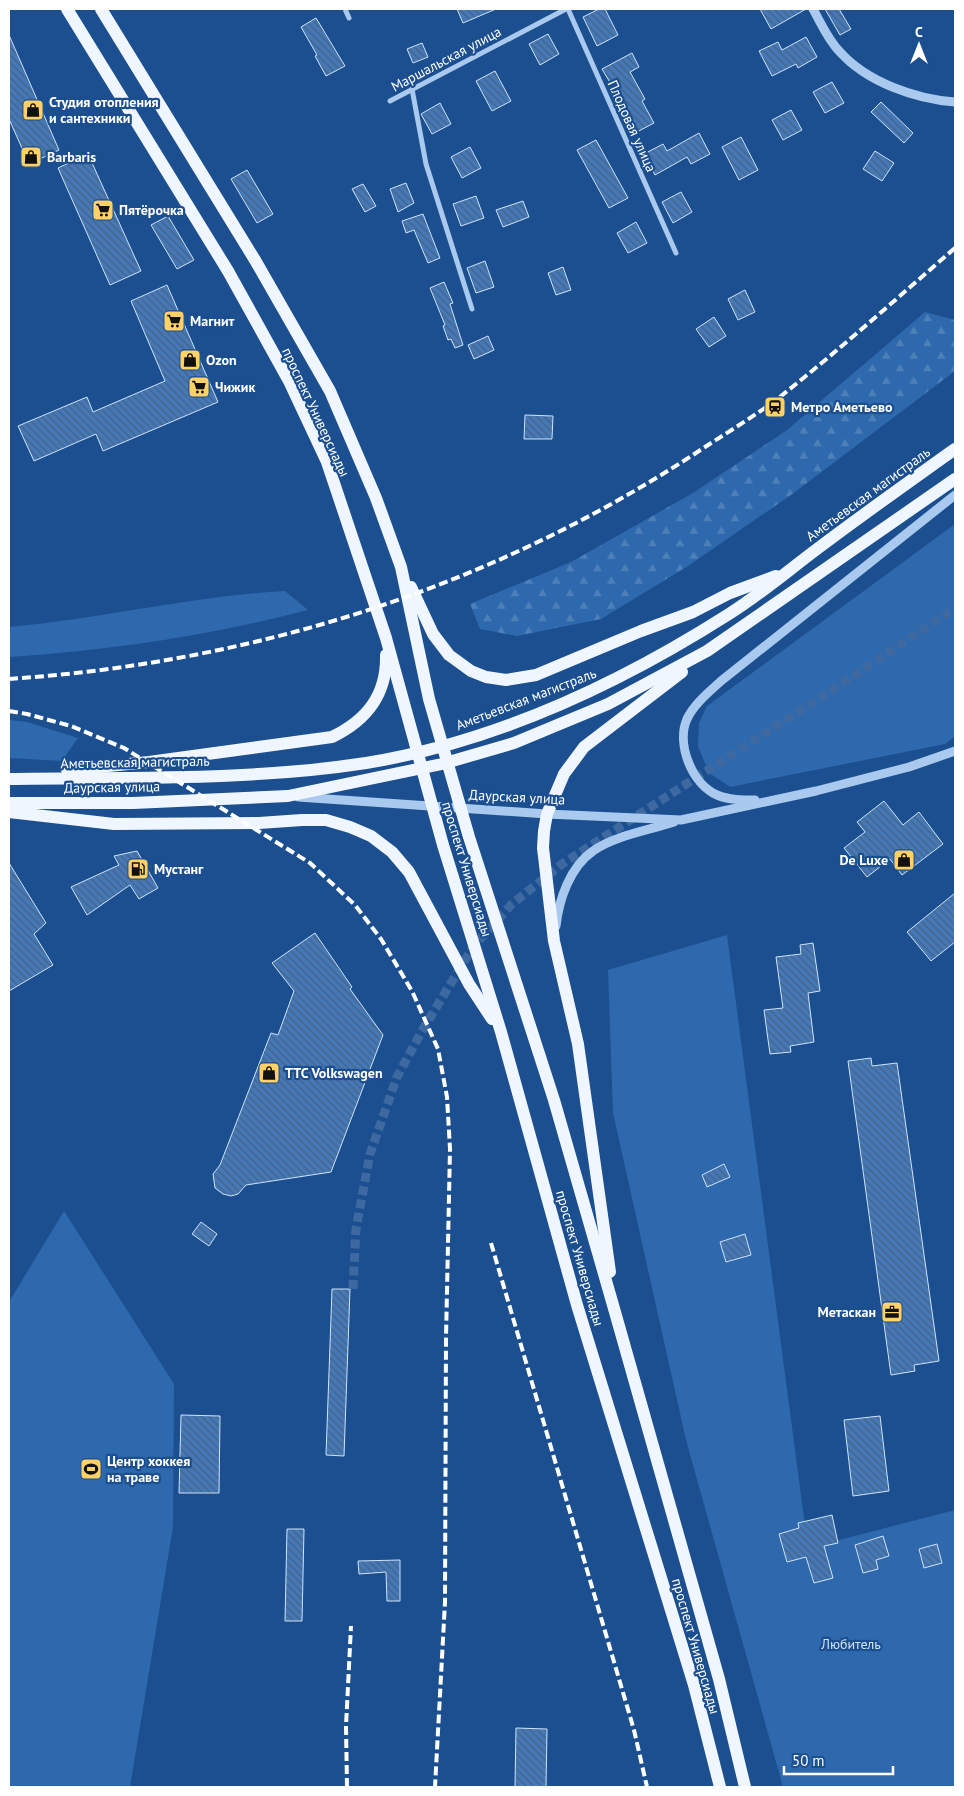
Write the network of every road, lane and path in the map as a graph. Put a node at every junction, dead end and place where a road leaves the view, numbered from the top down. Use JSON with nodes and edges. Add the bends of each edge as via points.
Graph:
{"nodes":[{"id":1,"x":67,"y":9,"type":"edge"},
{"id":2,"x":101,"y":9,"type":"edge"},
{"id":3,"x":344,"y":9,"type":"edge"},
{"id":4,"x":567,"y":9,"type":"edge"},
{"id":5,"x":813,"y":9,"type":"edge"},
{"id":6,"x":349,"y":18,"type":"dead end"},
{"id":7,"x":412,"y":89,"type":"junction"},
{"id":8,"x":390,"y":102,"type":"dead end"},
{"id":9,"x":955,"y":102,"type":"edge"},
{"id":10,"x":676,"y":253,"type":"dead end"},
{"id":11,"x":472,"y":309,"type":"dead end"},
{"id":12,"x":955,"y":449,"type":"edge"},
{"id":13,"x":955,"y":479,"type":"edge"},
{"id":14,"x":955,"y":495,"type":"edge"},
{"id":15,"x":401,"y":567,"type":"junction"},
{"id":16,"x":792,"y":570,"type":"junction"},
{"id":17,"x":386,"y":638,"type":"junction"},
{"id":18,"x":707,"y":651,"type":"junction"},
{"id":19,"x":955,"y":751,"type":"edge"},
{"id":20,"x":9,"y":777,"type":"edge"},
{"id":21,"x":288,"y":796,"type":"junction"},
{"id":22,"x":768,"y":801,"type":"junction"},
{"id":23,"x":9,"y":803,"type":"edge"},
{"id":24,"x":9,"y":812,"type":"edge"},
{"id":25,"x":547,"y":814,"type":"junction"},
{"id":26,"x":681,"y":820,"type":"junction"},
{"id":27,"x":554,"y":941,"type":"junction"},
{"id":28,"x":501,"y":1032,"type":"junction"},
{"id":29,"x":615,"y":1312,"type":"junction"},
{"id":30,"x":720,"y":1787,"type":"edge"},
{"id":31,"x":745,"y":1787,"type":"edge"}],
"edges":[{"from":1,"to":17,"type":"main road","name":"проспект Универсиады","via":[[228,271],[289,381],[327,462]]},
{"from":2,"to":15,"type":"main road","name":"проспект Универсиады","via":[[255,260],[330,391],[376,498]]},
{"from":3,"to":6,"type":"street"},
{"from":4,"to":7,"type":"street","name":"Маршальская улица"},
{"from":4,"to":10,"type":"street","name":"Плодовая улица"},
{"from":5,"to":9,"type":"street","via":[[838,50],[865,74],[908,92]]},
{"from":7,"to":8,"type":"street","name":"Маршальская улица"},
{"from":7,"to":11,"type":"street","via":[[426,164]]},
{"from":12,"to":16,"type":"main road","name":"Аметьевская магистраль"},
{"from":13,"to":18,"type":"main road"},
{"from":14,"to":22,"type":"street","via":[[721,681],[687,718],[683,736],[693,771],[700,782],[716,794],[735,800]]},
{"from":15,"to":16,"type":"main road","via":[[433,634],[449,655],[471,671],[506,680],[536,674]]},
{"from":15,"to":29,"type":"main road","name":"проспект Универсиады","via":[[429,698],[469,837],[554,1100]]},
{"from":16,"to":20,"type":"main road","name":"Аметьевская магистраль","via":[[731,613],[620,678],[519,720],[435,748],[368,762],[245,775]]},
{"from":17,"to":20,"type":"main road","via":[[386,668],[376,700],[366,716],[332,737]]},
{"from":17,"to":28,"type":"main road","name":"проспект Универсиады","via":[[443,845]]},
{"from":18,"to":21,"type":"main road","via":[[608,704],[514,743],[442,764]]},
{"from":18,"to":25,"type":"main road","via":[[584,747],[564,774]]},
{"from":19,"to":22,"type":"street","name":"Даурская улица","via":[[909,767]]},
{"from":21,"to":23,"type":"main road","name":"Даурская улица","via":[[133,803]]},
{"from":21,"to":25,"type":"street","name":"Даурская улица"},
{"from":22,"to":26,"type":"street","name":"Даурская улица"},
{"from":24,"to":28,"type":"main road","via":[[114,824],[326,820],[371,836],[392,852],[409,872],[470,984]]},
{"from":25,"to":26,"type":"street","name":"Даурская улица"},
{"from":25,"to":27,"type":"main road","via":[[543,848]]},
{"from":26,"to":27,"type":"street","via":[[611,842],[593,851],[576,868],[563,892]]},
{"from":27,"to":29,"type":"main road","via":[[578,1044]]},
{"from":28,"to":30,"type":"main road","name":"проспект Универсиады","via":[[577,1305],[694,1685]]},
{"from":29,"to":31,"type":"main road","name":"проспект Универсиады","via":[[720,1679]]}]}
